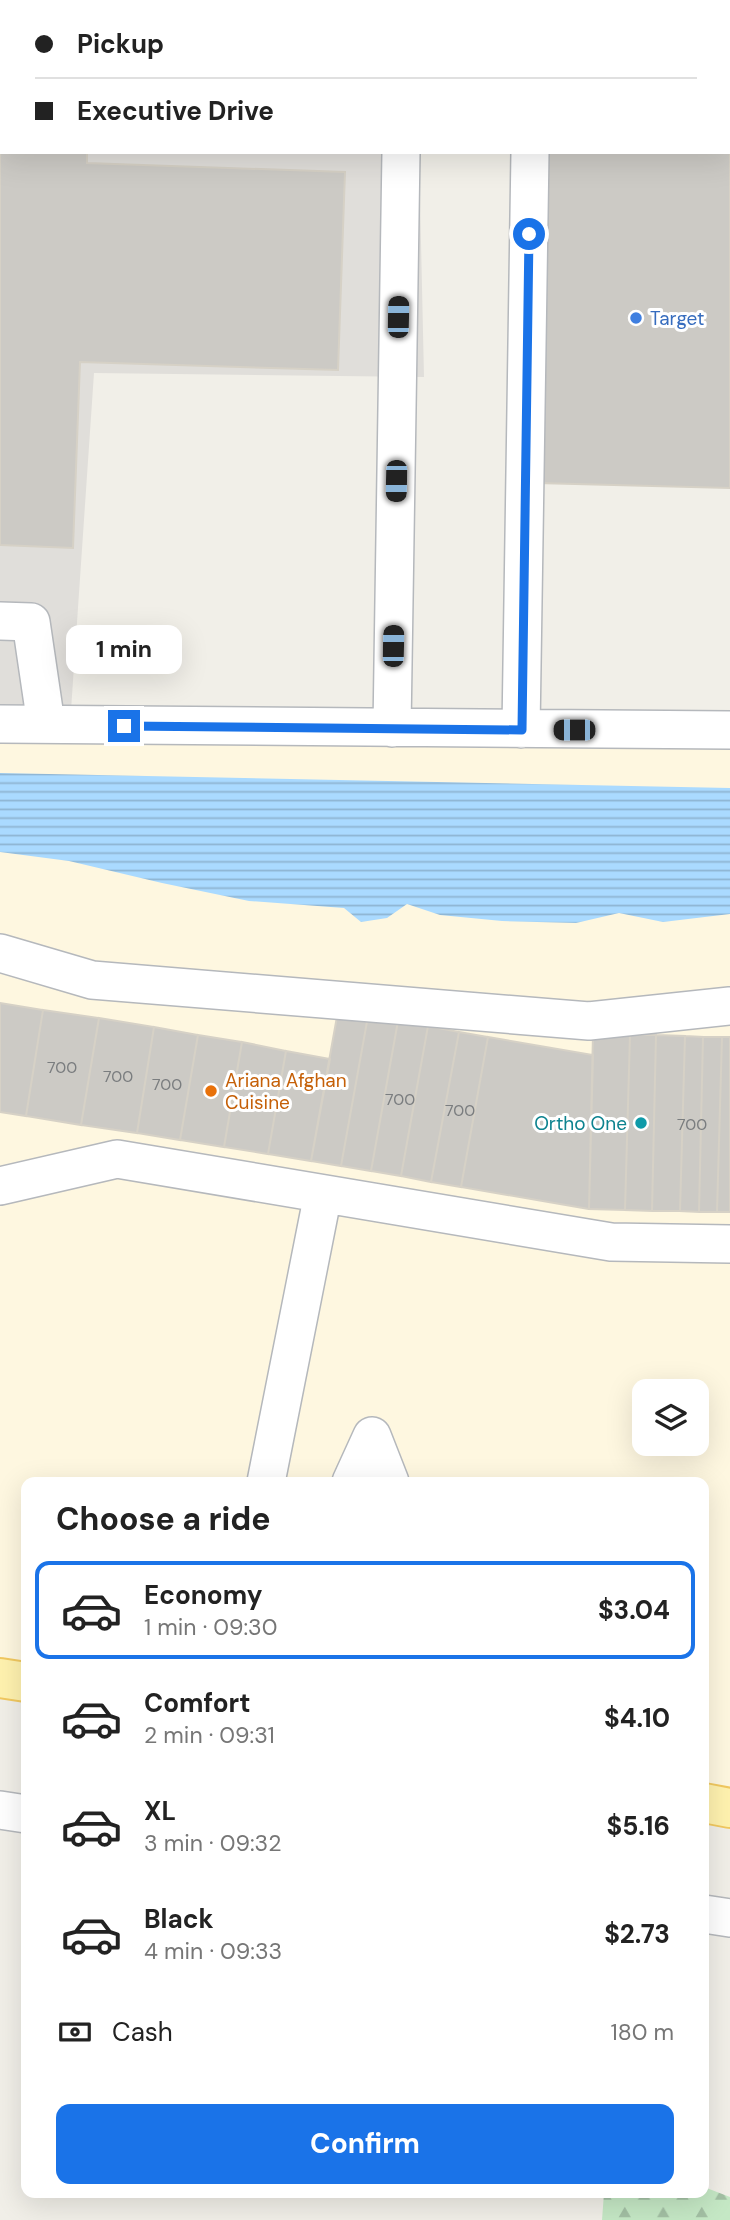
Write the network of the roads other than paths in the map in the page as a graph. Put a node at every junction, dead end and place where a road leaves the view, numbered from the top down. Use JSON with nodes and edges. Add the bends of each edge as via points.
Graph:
{"nodes":[{"id":1,"x":401,"y":154,"type":"edge"},
{"id":2,"x":530,"y":154,"type":"edge"},
{"id":3,"x":0,"y":621,"type":"edge"},
{"id":4,"x":0,"y":724,"type":"edge"},
{"id":5,"x":46,"y":724,"type":"junction"},
{"id":6,"x":392,"y":728,"type":"junction"},
{"id":7,"x":522,"y":730,"type":"junction"},
{"id":8,"x":730,"y":730,"type":"edge"},
{"id":9,"x":0,"y":953,"type":"edge"},
{"id":10,"x":730,"y":1006,"type":"edge"},
{"id":11,"x":0,"y":1186,"type":"edge"},
{"id":12,"x":323,"y":1194,"type":"junction"},
{"id":13,"x":730,"y":1244,"type":"edge"},
{"id":14,"x":267,"y":1477,"type":"edge"},
{"id":15,"x":353,"y":1477,"type":"edge"},
{"id":16,"x":388,"y":1477,"type":"edge"},
{"id":17,"x":0,"y":1678,"type":"edge"},
{"id":18,"x":21,"y":1681,"type":"edge"},
{"id":19,"x":709,"y":1804,"type":"edge"},
{"id":20,"x":730,"y":1808,"type":"edge"},
{"id":21,"x":0,"y":1810,"type":"edge"},
{"id":22,"x":21,"y":1813,"type":"edge"},
{"id":23,"x":709,"y":1915,"type":"edge"},
{"id":24,"x":730,"y":1918,"type":"edge"}],
"edges":[{"from":1,"to":6,"type":"street"},
{"from":2,"to":7,"type":"street"},
{"from":3,"to":5,"type":"street","via":[[31,622]]},
{"from":4,"to":5,"type":"street"},
{"from":5,"to":6,"type":"street"},
{"from":6,"to":7,"type":"street"},
{"from":7,"to":8,"type":"street"},
{"from":9,"to":10,"type":"street","via":[[92,980],[589,1021]]},
{"from":11,"to":12,"type":"street","via":[[117,1159]]},
{"from":12,"to":13,"type":"street","via":[[611,1242]]},
{"from":12,"to":14,"type":"street"},
{"from":15,"to":16,"type":"street","via":[[372,1436]]},
{"from":17,"to":18,"type":"main road"},
{"from":19,"to":20,"type":"main road"},
{"from":21,"to":22,"type":"street"},
{"from":23,"to":24,"type":"street"}]}
